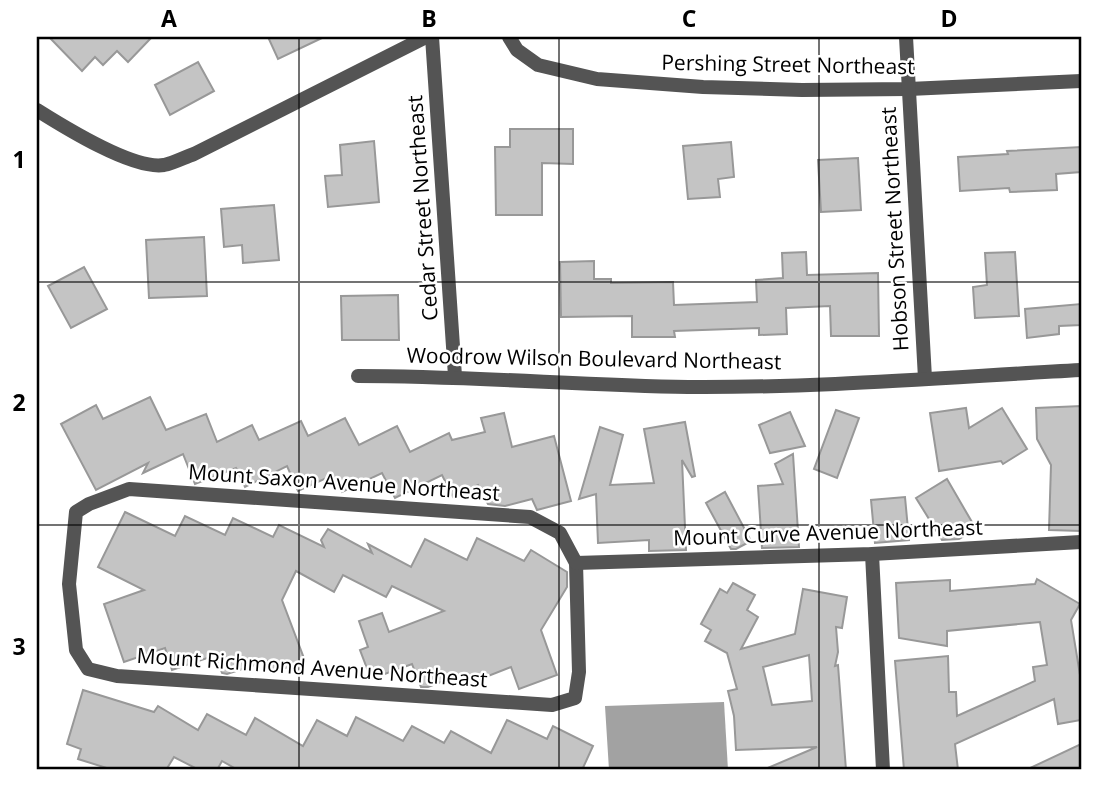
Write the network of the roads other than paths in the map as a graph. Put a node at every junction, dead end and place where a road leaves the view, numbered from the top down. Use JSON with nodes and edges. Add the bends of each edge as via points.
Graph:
{"nodes":[{"id":1,"x":426,"y":37,"type":"edge"},
{"id":2,"x":432,"y":37,"type":"edge"},
{"id":3,"x":509,"y":37,"type":"edge"},
{"id":4,"x":906,"y":37,"type":"edge"},
{"id":5,"x":1081,"y":81,"type":"edge"},
{"id":6,"x":909,"y":89,"type":"junction"},
{"id":7,"x":37,"y":110,"type":"edge"},
{"id":8,"x":1081,"y":370,"type":"edge"},
{"id":9,"x":358,"y":376,"type":"dead end"},
{"id":10,"x":455,"y":376,"type":"junction"},
{"id":11,"x":925,"y":378,"type":"junction"},
{"id":12,"x":89,"y":504,"type":"joint"},
{"id":13,"x":1081,"y":542,"type":"edge"},
{"id":14,"x":872,"y":554,"type":"junction"},
{"id":15,"x":576,"y":563,"type":"junction"},
{"id":16,"x":883,"y":770,"type":"edge"}],
"edges":[{"from":1,"to":7,"type":"street","via":[[164,165],[138,163]]},
{"from":2,"to":10,"type":"street","name":"Cedar Street Northeast"},
{"from":3,"to":6,"type":"street","name":"Pershing Street Northeast","via":[[517,50],[538,65],[597,79],[704,87]]},
{"from":4,"to":6,"type":"street","name":"Hobson Street Northeast"},
{"from":5,"to":6,"type":"street","name":"Pershing Street Northeast"},
{"from":6,"to":11,"type":"street","name":"Hobson Street Northeast"},
{"from":8,"to":11,"type":"street","name":"Woodrow Wilson Boulevard Northeast"},
{"from":9,"to":10,"type":"street","name":"Woodrow Wilson Boulevard Northeast"},
{"from":10,"to":11,"type":"street","name":"Woodrow Wilson Boulevard Northeast","via":[[690,387]]},
{"from":12,"to":15,"type":"street","name":"Mount Saxon Avenue Northeast","via":[[129,489],[530,517],[560,533]]},
{"from":12,"to":15,"type":"street","name":"Mount Richmond Avenue Northeast","via":[[76,512],[72,541],[69,584],[76,650],[88,669],[117,676],[552,705],[575,698],[579,672]]},
{"from":13,"to":14,"type":"street","name":"Mount Curve Avenue Northeast"},
{"from":14,"to":15,"type":"street","name":"Mount Curve Avenue Northeast"},
{"from":14,"to":16,"type":"street"}]}
